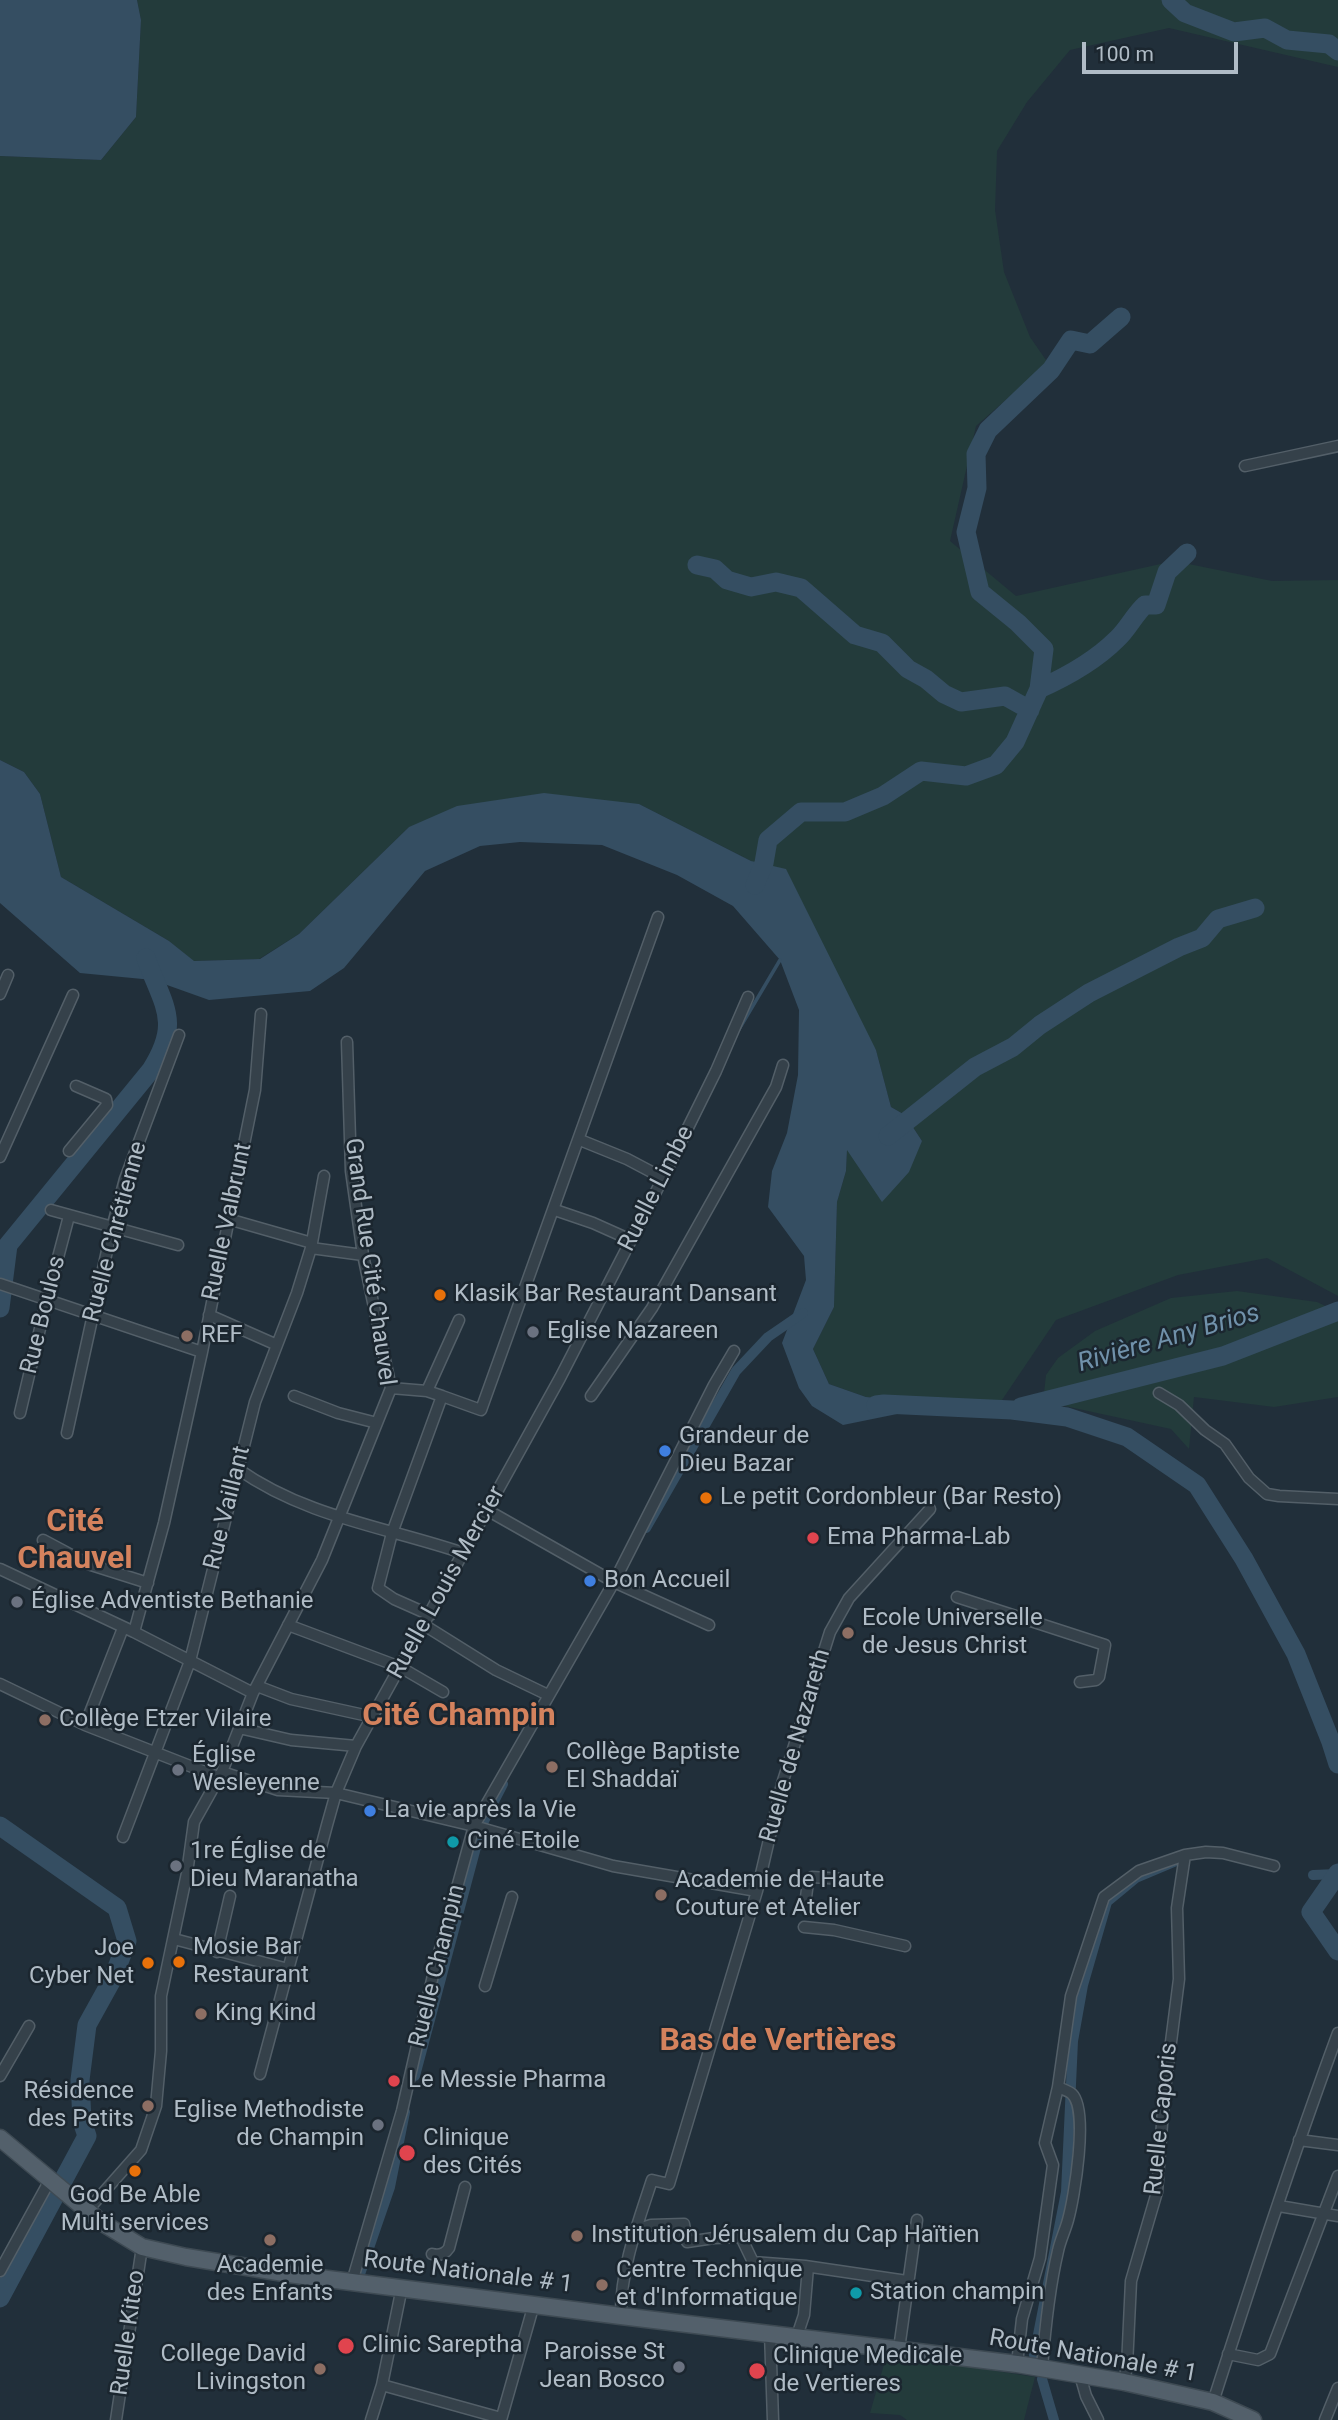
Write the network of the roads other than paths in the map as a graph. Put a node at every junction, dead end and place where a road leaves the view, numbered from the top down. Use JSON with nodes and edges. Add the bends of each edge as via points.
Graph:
{"nodes":[{"id":1,"x":1338,"y":446,"type":"edge"},
{"id":2,"x":1245,"y":466,"type":"dead end"},
{"id":3,"x":658,"y":917,"type":"dead end"},
{"id":4,"x":8,"y":975,"type":"dead end"},
{"id":5,"x":0,"y":994,"type":"edge"},
{"id":6,"x":73,"y":995,"type":"dead end"},
{"id":7,"x":748,"y":998,"type":"dead end"},
{"id":8,"x":261,"y":1014,"type":"dead end"},
{"id":9,"x":178,"y":1035,"type":"dead end"},
{"id":10,"x":347,"y":1042,"type":"dead end"},
{"id":11,"x":783,"y":1065,"type":"dead end"},
{"id":12,"x":76,"y":1086,"type":"dead end"},
{"id":13,"x":580,"y":1140,"type":"junction"},
{"id":14,"x":69,"y":1151,"type":"dead end"},
{"id":15,"x":0,"y":1157,"type":"edge"},
{"id":16,"x":324,"y":1176,"type":"dead end"},
{"id":17,"x":663,"y":1178,"type":"junction"},
{"id":18,"x":51,"y":1210,"type":"dead end"},
{"id":19,"x":555,"y":1210,"type":"junction"},
{"id":20,"x":69,"y":1216,"type":"junction"},
{"id":21,"x":228,"y":1219,"type":"junction"},
{"id":22,"x":112,"y":1228,"type":"junction"},
{"id":23,"x":631,"y":1240,"type":"junction"},
{"id":24,"x":178,"y":1245,"type":"dead end"},
{"id":25,"x":311,"y":1246,"type":"junction"},
{"id":26,"x":363,"y":1255,"type":"junction"},
{"id":27,"x":0,"y":1284,"type":"edge"},
{"id":28,"x":47,"y":1299,"type":"junction"},
{"id":29,"x":209,"y":1315,"type":"junction"},
{"id":30,"x":93,"y":1316,"type":"junction"},
{"id":31,"x":459,"y":1320,"type":"dead end"},
{"id":32,"x":277,"y":1345,"type":"junction"},
{"id":33,"x":734,"y":1351,"type":"dead end"},
{"id":34,"x":202,"y":1352,"type":"junction"},
{"id":35,"x":560,"y":1378,"type":"joint"},
{"id":36,"x":391,"y":1388,"type":"junction"},
{"id":37,"x":427,"y":1391,"type":"junction"},
{"id":38,"x":1159,"y":1392,"type":"dead end"},
{"id":39,"x":294,"y":1396,"type":"dead end"},
{"id":40,"x":442,"y":1396,"type":"junction"},
{"id":41,"x":591,"y":1396,"type":"dead end"},
{"id":42,"x":20,"y":1413,"type":"dead end"},
{"id":43,"x":377,"y":1423,"type":"junction"},
{"id":44,"x":68,"y":1433,"type":"dead end"},
{"id":45,"x":238,"y":1469,"type":"junction"},
{"id":46,"x":1338,"y":1499,"type":"edge"},
{"id":47,"x":930,"y":1509,"type":"dead end"},
{"id":48,"x":488,"y":1510,"type":"junction"},
{"id":49,"x":339,"y":1519,"type":"junction"},
{"id":50,"x":392,"y":1533,"type":"junction"},
{"id":51,"x":43,"y":1540,"type":"dead end"},
{"id":52,"x":463,"y":1553,"type":"junction"},
{"id":53,"x":0,"y":1569,"type":"edge"},
{"id":54,"x":614,"y":1582,"type":"junction"},
{"id":55,"x":148,"y":1583,"type":"junction"},
{"id":56,"x":957,"y":1597,"type":"dead end"},
{"id":57,"x":430,"y":1615,"type":"junction"},
{"id":58,"x":288,"y":1625,"type":"junction"},
{"id":59,"x":424,"y":1625,"type":"junction"},
{"id":60,"x":709,"y":1626,"type":"dead end"},
{"id":61,"x":124,"y":1628,"type":"junction"},
{"id":62,"x":134,"y":1632,"type":"junction"},
{"id":63,"x":190,"y":1661,"type":"junction"},
{"id":64,"x":400,"y":1667,"type":"junction"},
{"id":65,"x":1080,"y":1682,"type":"dead end"},
{"id":66,"x":0,"y":1684,"type":"edge"},
{"id":67,"x":255,"y":1689,"type":"junction"},
{"id":68,"x":443,"y":1692,"type":"dead end"},
{"id":69,"x":548,"y":1695,"type":"junction"},
{"id":70,"x":373,"y":1717,"type":"junction"},
{"id":71,"x":85,"y":1725,"type":"junction"},
{"id":72,"x":239,"y":1728,"type":"junction"},
{"id":73,"x":356,"y":1746,"type":"junction"},
{"id":74,"x":156,"y":1752,"type":"junction"},
{"id":75,"x":220,"y":1774,"type":"junction"},
{"id":76,"x":336,"y":1793,"type":"junction"},
{"id":77,"x":474,"y":1826,"type":"junction"},
{"id":78,"x":123,"y":1837,"type":"dead end"},
{"id":79,"x":1185,"y":1855,"type":"junction"},
{"id":80,"x":1274,"y":1866,"type":"dead end"},
{"id":81,"x":843,"y":1879,"type":"dead end"},
{"id":82,"x":757,"y":1891,"type":"junction"},
{"id":83,"x":230,"y":1896,"type":"dead end"},
{"id":84,"x":512,"y":1897,"type":"dead end"},
{"id":85,"x":805,"y":1905,"type":"dead end"},
{"id":86,"x":804,"y":1927,"type":"dead end"},
{"id":87,"x":174,"y":1939,"type":"junction"},
{"id":88,"x":905,"y":1946,"type":"dead end"},
{"id":89,"x":217,"y":1952,"type":"junction"},
{"id":90,"x":288,"y":1969,"type":"junction"},
{"id":91,"x":485,"y":1986,"type":"dead end"},
{"id":92,"x":29,"y":2025,"type":"dead end"},
{"id":93,"x":1338,"y":2033,"type":"edge"},
{"id":94,"x":260,"y":2074,"type":"dead end"},
{"id":95,"x":0,"y":2076,"type":"edge"},
{"id":96,"x":1058,"y":2087,"type":"junction"},
{"id":97,"x":0,"y":2138,"type":"edge"},
{"id":98,"x":1299,"y":2140,"type":"junction"},
{"id":99,"x":1338,"y":2145,"type":"edge"},
{"id":100,"x":1338,"y":2176,"type":"edge"},
{"id":101,"x":50,"y":2180,"type":"junction"},
{"id":102,"x":465,"y":2187,"type":"dead end"},
{"id":103,"x":1279,"y":2206,"type":"junction"},
{"id":104,"x":87,"y":2211,"type":"junction"},
{"id":105,"x":1325,"y":2215,"type":"junction"},
{"id":106,"x":1338,"y":2216,"type":"edge"},
{"id":107,"x":917,"y":2220,"type":"dead end"},
{"id":108,"x":636,"y":2230,"type":"junction"},
{"id":109,"x":142,"y":2247,"type":"junction"},
{"id":110,"x":432,"y":2254,"type":"dead end"},
{"id":111,"x":808,"y":2267,"type":"junction"},
{"id":112,"x":0,"y":2272,"type":"edge"},
{"id":113,"x":907,"y":2281,"type":"junction"},
{"id":114,"x":352,"y":2282,"type":"junction"},
{"id":115,"x":402,"y":2287,"type":"junction"},
{"id":116,"x":534,"y":2304,"type":"junction"},
{"id":117,"x":621,"y":2316,"type":"junction"},
{"id":118,"x":770,"y":2333,"type":"junction"},
{"id":119,"x":797,"y":2336,"type":"junction"},
{"id":120,"x":899,"y":2349,"type":"junction"},
{"id":121,"x":1228,"y":2354,"type":"junction"},
{"id":122,"x":1017,"y":2364,"type":"junction"},
{"id":123,"x":1042,"y":2368,"type":"junction"},
{"id":124,"x":1080,"y":2375,"type":"junction"},
{"id":125,"x":1124,"y":2382,"type":"junction"},
{"id":126,"x":382,"y":2385,"type":"junction"},
{"id":127,"x":1338,"y":2388,"type":"edge"},
{"id":128,"x":1213,"y":2402,"type":"junction"},
{"id":129,"x":501,"y":2419,"type":"edge"},
{"id":130,"x":116,"y":2420,"type":"edge"},
{"id":131,"x":371,"y":2420,"type":"edge"},
{"id":132,"x":773,"y":2420,"type":"edge"},
{"id":133,"x":1098,"y":2420,"type":"edge"},
{"id":134,"x":1254,"y":2420,"type":"edge"},
{"id":135,"x":1325,"y":2420,"type":"edge"}],
"edges":[{"from":1,"to":2,"type":"street"},
{"from":3,"to":13,"type":"street"},
{"from":4,"to":5,"type":"street"},
{"from":6,"to":15,"type":"street"},
{"from":7,"to":17,"type":"street","name":"Ruelle Limbe"},
{"from":8,"to":21,"type":"street","name":"Ruelle Valbrunt","via":[[255,1090]]},
{"from":9,"to":22,"type":"street","name":"Ruelle Chrétienne"},
{"from":10,"to":26,"type":"street","name":"Grand Rue Cité Chauvel","via":[[351,1171]]},
{"from":11,"to":41,"type":"street","via":[[776,1087],[652,1308]]},
{"from":12,"to":14,"type":"street","via":[[106,1099],[107,1105]]},
{"from":13,"to":17,"type":"street"},
{"from":13,"to":19,"type":"street"},
{"from":16,"to":25,"type":"street","name":"Rue Vaillant"},
{"from":17,"to":23,"type":"street","name":"Ruelle Limbe"},
{"from":18,"to":20,"type":"street"},
{"from":19,"to":23,"type":"street"},
{"from":19,"to":40,"type":"street","via":[[481,1410]]},
{"from":20,"to":22,"type":"street"},
{"from":20,"to":28,"type":"street","name":"Rue Boulos"},
{"from":21,"to":25,"type":"street"},
{"from":21,"to":29,"type":"street","name":"Ruelle Valbrunt"},
{"from":22,"to":24,"type":"street"},
{"from":22,"to":30,"type":"street","name":"Ruelle Chrétienne"},
{"from":23,"to":35,"type":"street","name":"Ruelle Limbe"},
{"from":25,"to":26,"type":"street"},
{"from":25,"to":32,"type":"street","name":"Rue Vaillant"},
{"from":26,"to":36,"type":"street","name":"Grand Rue Cité Chauvel"},
{"from":27,"to":28,"type":"street"},
{"from":28,"to":30,"type":"street"},
{"from":28,"to":42,"type":"street","name":"Rue Boulos"},
{"from":29,"to":32,"type":"street"},
{"from":29,"to":34,"type":"street","name":"Ruelle Valbrunt"},
{"from":30,"to":34,"type":"street"},
{"from":30,"to":44,"type":"street","name":"Ruelle Chrétienne"},
{"from":31,"to":37,"type":"street"},
{"from":32,"to":45,"type":"street","name":"Rue Vaillant","via":[[255,1402]]},
{"from":33,"to":54,"type":"street","name":"Ruelle Champin"},
{"from":34,"to":55,"type":"street","name":"Ruelle Valbrunt"},
{"from":35,"to":48,"type":"street","name":"Ruelle Louis Mercier"},
{"from":36,"to":37,"type":"street"},
{"from":36,"to":43,"type":"street","name":"Grand Rue Cité Chauvel"},
{"from":37,"to":40,"type":"street"},
{"from":38,"to":46,"type":"street","via":[[1225,1444],[1248,1478],[1267,1494]]},
{"from":39,"to":43,"type":"street"},
{"from":40,"to":50,"type":"street"},
{"from":43,"to":49,"type":"street","name":"Grand Rue Cité Chauvel"},
{"from":45,"to":49,"type":"street","via":[[279,1495]]},
{"from":45,"to":63,"type":"street","name":"Rue Vaillant"},
{"from":47,"to":82,"type":"street","name":"Ruelle de Nazareth","via":[[849,1598],[830,1632],[782,1784]]},
{"from":48,"to":52,"type":"street","name":"Ruelle Louis Mercier"},
{"from":48,"to":54,"type":"street"},
{"from":49,"to":50,"type":"street"},
{"from":49,"to":58,"type":"street","name":"Grand Rue Cité Chauvel"},
{"from":50,"to":52,"type":"street"},
{"from":50,"to":57,"type":"street","via":[[378,1588]]},
{"from":51,"to":55,"type":"street","via":[[88,1564]]},
{"from":52,"to":57,"type":"street","name":"Ruelle Louis Mercier"},
{"from":53,"to":61,"type":"street"},
{"from":54,"to":60,"type":"street"},
{"from":54,"to":69,"type":"street","name":"Ruelle Champin"},
{"from":55,"to":62,"type":"street","name":"Ruelle Valbrunt"},
{"from":56,"to":65,"type":"street","via":[[1105,1644],[1099,1677]]},
{"from":57,"to":59,"type":"street","name":"Ruelle Louis Mercier"},
{"from":58,"to":64,"type":"street"},
{"from":58,"to":67,"type":"street","name":"Grand Rue Cité Chauvel"},
{"from":59,"to":64,"type":"street","name":"Ruelle Louis Mercier"},
{"from":59,"to":69,"type":"street","via":[[495,1670]]},
{"from":61,"to":62,"type":"street"},
{"from":61,"to":71,"type":"street"},
{"from":62,"to":63,"type":"street"},
{"from":63,"to":67,"type":"street"},
{"from":63,"to":74,"type":"street","name":"Rue Vaillant"},
{"from":64,"to":68,"type":"street"},
{"from":64,"to":70,"type":"street","name":"Ruelle Louis Mercier"},
{"from":66,"to":71,"type":"street"},
{"from":67,"to":70,"type":"street"},
{"from":67,"to":72,"type":"street","name":"Grand Rue Cité Chauvel"},
{"from":69,"to":77,"type":"street","name":"Ruelle Champin"},
{"from":70,"to":73,"type":"street","name":"Ruelle Louis Mercier"},
{"from":71,"to":74,"type":"street"},
{"from":72,"to":73,"type":"street","via":[[291,1740]]},
{"from":72,"to":75,"type":"street","name":"Grand Rue Cité Chauvel"},
{"from":73,"to":76,"type":"street","name":"Ruelle Louis Mercier"},
{"from":74,"to":75,"type":"street"},
{"from":74,"to":78,"type":"street","name":"Rue Vaillant"},
{"from":75,"to":76,"type":"street","via":[[278,1790]]},
{"from":75,"to":87,"type":"street","name":"Grand Rue Cité Chauvel","via":[[194,1822]]},
{"from":76,"to":77,"type":"street"},
{"from":76,"to":90,"type":"street","name":"Ruelle Louis Mercier"},
{"from":77,"to":82,"type":"street","via":[[613,1866]]},
{"from":77,"to":114,"type":"street","name":"Ruelle Champin","via":[[402,2111]]},
{"from":79,"to":80,"type":"street","via":[[1223,1853]]},
{"from":79,"to":96,"type":"street","via":[[1139,1871],[1104,1897],[1071,1996]]},
{"from":79,"to":125,"type":"street","name":"Ruelle Caporis","via":[[1177,1908],[1179,1979],[1157,2192],[1131,2281]]},
{"from":81,"to":85,"type":"street","via":[[812,1877]]},
{"from":82,"to":108,"type":"street","name":"Ruelle de Nazareth","via":[[669,2184],[652,2180]]},
{"from":83,"to":89,"type":"street"},
{"from":84,"to":91,"type":"street"},
{"from":86,"to":88,"type":"street"},
{"from":87,"to":89,"type":"street"},
{"from":87,"to":104,"type":"street","name":"Grand Rue Cité Chauvel","via":[[161,1996],[156,2106],[141,2150]]},
{"from":89,"to":90,"type":"street"},
{"from":90,"to":94,"type":"street","name":"Ruelle Louis Mercier"},
{"from":92,"to":95,"type":"street"},
{"from":93,"to":98,"type":"street"},
{"from":96,"to":122,"type":"street","via":[[1045,2143],[1053,2165],[1040,2258],[1022,2319]]},
{"from":96,"to":123,"type":"street","via":[[1072,2093],[1077,2104],[1080,2143],[1068,2220],[1058,2250]]},
{"from":97,"to":101,"type":"main road","name":"Route Nationale # 1"},
{"from":98,"to":99,"type":"street"},
{"from":98,"to":103,"type":"street"},
{"from":100,"to":105,"type":"street"},
{"from":101,"to":104,"type":"main road","name":"Route Nationale # 1"},
{"from":101,"to":112,"type":"street"},
{"from":102,"to":110,"type":"street","via":[[449,2248],[440,2255]]},
{"from":103,"to":105,"type":"street"},
{"from":103,"to":121,"type":"street"},
{"from":104,"to":109,"type":"main road","name":"Route Nationale # 1"},
{"from":105,"to":106,"type":"street"},
{"from":105,"to":121,"type":"street","via":[[1270,2354],[1258,2360]]},
{"from":107,"to":113,"type":"street"},
{"from":108,"to":111,"type":"street","via":[[684,2224],[687,2242],[741,2237],[753,2262]]},
{"from":108,"to":117,"type":"street","name":"Ruelle de Nazareth"},
{"from":109,"to":114,"type":"main road","name":"Route Nationale # 1"},
{"from":109,"to":130,"type":"street","name":"Ruelle Kiteo"},
{"from":111,"to":113,"type":"street"},
{"from":111,"to":119,"type":"street","via":[[804,2315]]},
{"from":113,"to":120,"type":"street"},
{"from":114,"to":115,"type":"main road","name":"Route Nationale # 1"},
{"from":115,"to":116,"type":"main road","name":"Route Nationale # 1"},
{"from":115,"to":126,"type":"street"},
{"from":116,"to":117,"type":"main road","name":"Route Nationale # 1"},
{"from":116,"to":129,"type":"street"},
{"from":117,"to":118,"type":"main road","name":"Route Nationale # 1"},
{"from":118,"to":119,"type":"main road","name":"Route Nationale # 1"},
{"from":118,"to":132,"type":"street"},
{"from":119,"to":120,"type":"main road","name":"Route Nationale # 1"},
{"from":120,"to":122,"type":"main road","name":"Route Nationale # 1"},
{"from":121,"to":128,"type":"street"},
{"from":122,"to":123,"type":"main road","name":"Route Nationale # 1"},
{"from":123,"to":124,"type":"main road","name":"Route Nationale # 1"},
{"from":124,"to":125,"type":"main road","name":"Route Nationale # 1"},
{"from":124,"to":133,"type":"street"},
{"from":125,"to":128,"type":"main road","name":"Route Nationale # 1"},
{"from":126,"to":129,"type":"street"},
{"from":126,"to":131,"type":"street"},
{"from":127,"to":135,"type":"street"},
{"from":128,"to":134,"type":"main road","name":"Route Nationale # 1"}]}
